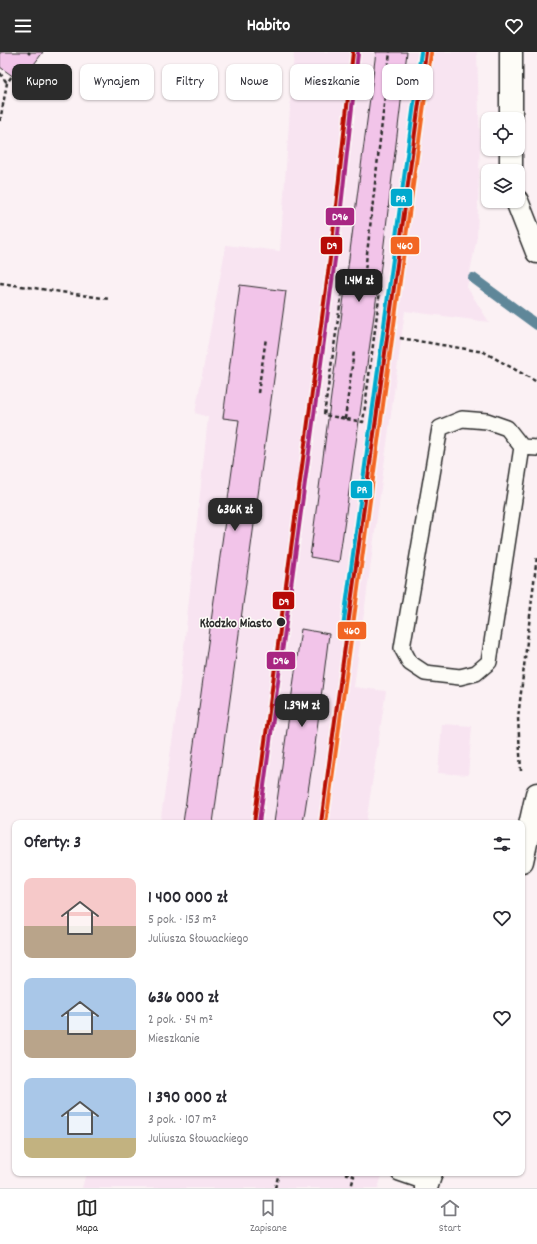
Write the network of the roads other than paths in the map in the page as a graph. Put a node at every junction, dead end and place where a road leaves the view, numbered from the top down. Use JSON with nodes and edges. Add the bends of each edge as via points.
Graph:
{"nodes":[{"id":1,"x":510,"y":52,"type":"edge"},
{"id":2,"x":511,"y":112,"type":"edge"},
{"id":3,"x":520,"y":208,"type":"edge"},
{"id":4,"x":537,"y":252,"type":"edge"},
{"id":5,"x":530,"y":447,"type":"edge"},
{"id":6,"x":537,"y":794,"type":"edge"},
{"id":7,"x":525,"y":848,"type":"edge"},
{"id":8,"x":410,"y":1176,"type":"edge"},
{"id":9,"x":428,"y":1181,"type":"edge"}],
"edges":[{"from":1,"to":2,"type":"street"},
{"from":3,"to":4,"type":"street"},
{"from":5,"to":5,"type":"lane","via":[[489,662],[476,673],[460,677],[425,673],[410,663],[402,648],[440,428],[462,418],[487,421],[507,428]]},
{"from":6,"to":7,"type":"street"},
{"from":8,"to":9,"type":"lane"}]}
